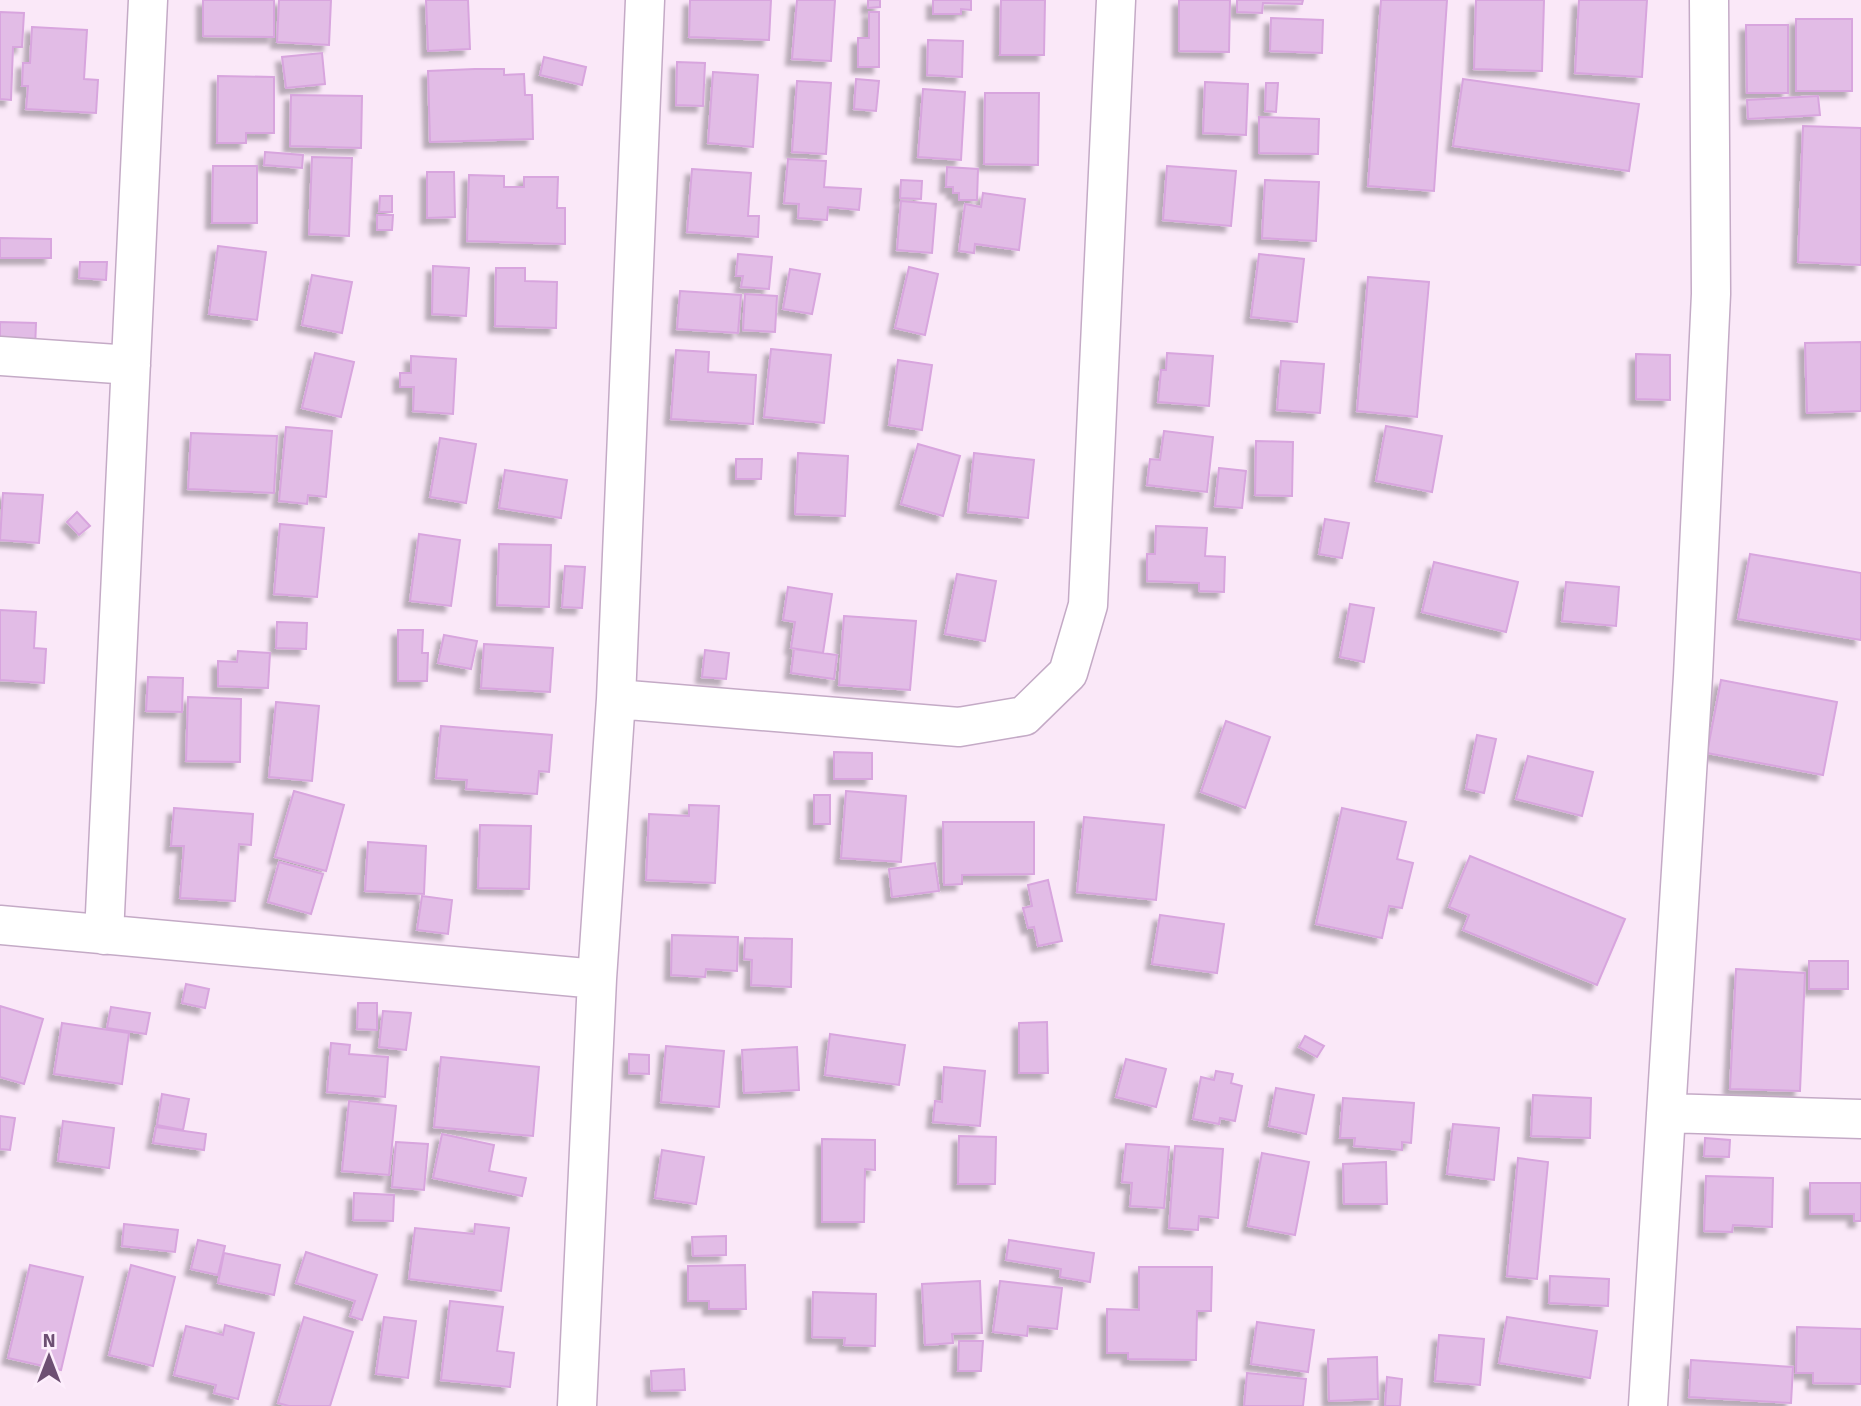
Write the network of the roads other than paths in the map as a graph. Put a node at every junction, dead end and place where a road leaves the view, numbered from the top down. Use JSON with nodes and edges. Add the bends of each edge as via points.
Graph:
{"nodes":[{"id":1,"x":148,"y":0,"type":"edge"},
{"id":2,"x":645,"y":0,"type":"edge"},
{"id":3,"x":1116,"y":0,"type":"edge"},
{"id":4,"x":1709,"y":0,"type":"edge"},
{"id":5,"x":0,"y":356,"type":"edge"},
{"id":6,"x":131,"y":365,"type":"junction"},
{"id":7,"x":616,"y":699,"type":"junction"},
{"id":8,"x":0,"y":925,"type":"edge"},
{"id":9,"x":104,"y":935,"type":"junction"},
{"id":10,"x":597,"y":979,"type":"junction"},
{"id":11,"x":1666,"y":1113,"type":"junction"},
{"id":12,"x":1861,"y":1119,"type":"edge"},
{"id":13,"x":577,"y":1406,"type":"edge"},
{"id":14,"x":1648,"y":1406,"type":"edge"}],
"edges":[{"from":1,"to":6,"type":"street"},
{"from":2,"to":7,"type":"street"},
{"from":3,"to":7,"type":"street","via":[[1088,605],[1068,673],[1024,716],[959,727]]},
{"from":4,"to":11,"type":"street","via":[[1710,308]]},
{"from":5,"to":6,"type":"street"},
{"from":6,"to":9,"type":"street"},
{"from":7,"to":10,"type":"street"},
{"from":8,"to":9,"type":"street"},
{"from":9,"to":10,"type":"street"},
{"from":10,"to":13,"type":"street"},
{"from":11,"to":12,"type":"street"},
{"from":11,"to":14,"type":"street"}]}
